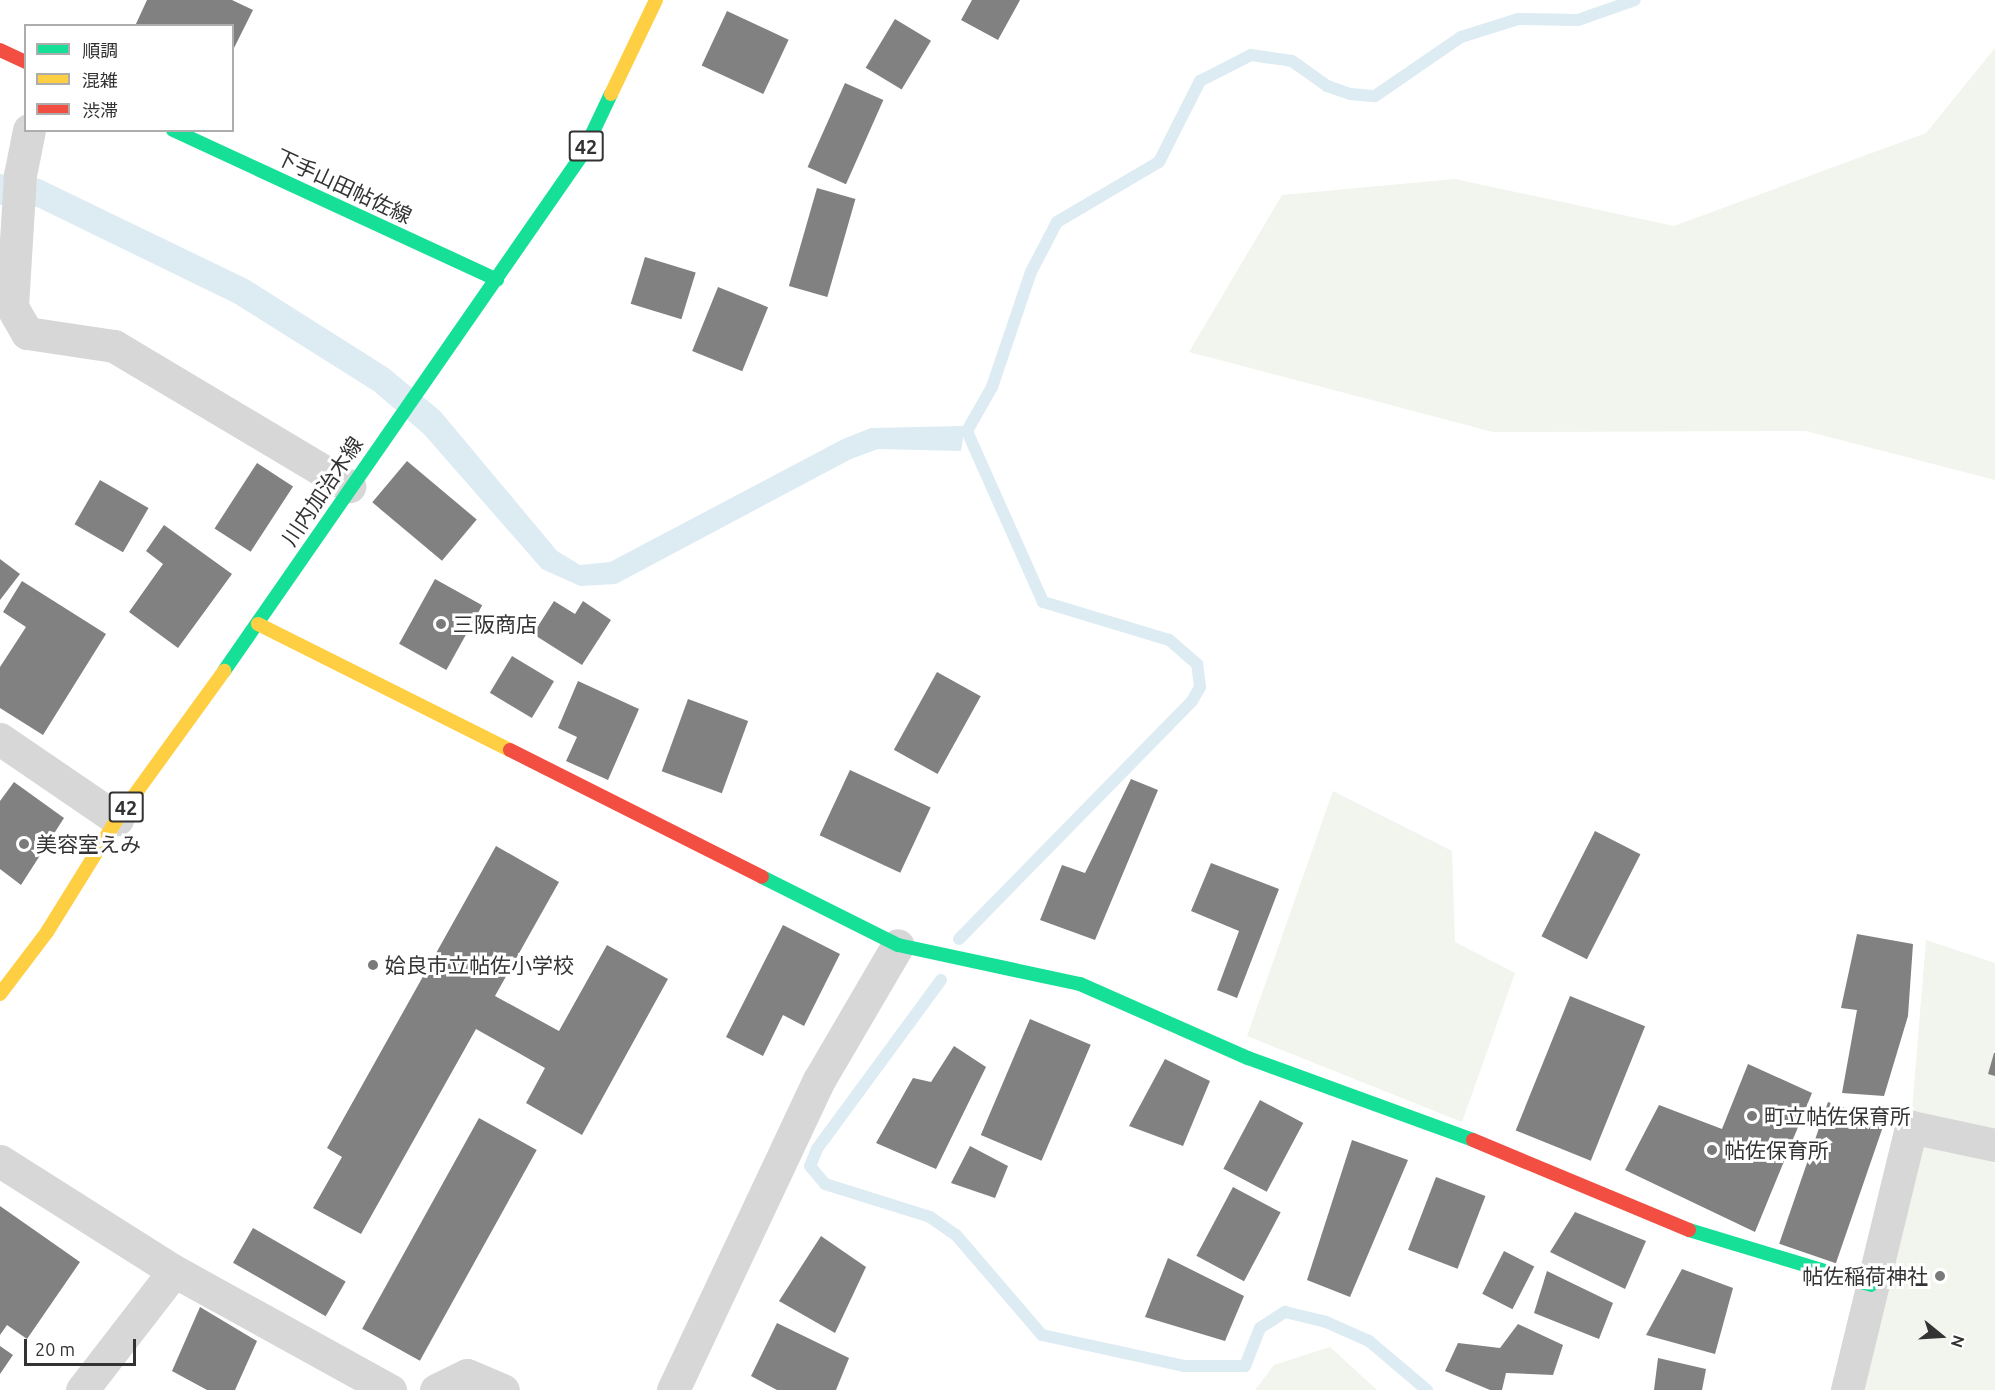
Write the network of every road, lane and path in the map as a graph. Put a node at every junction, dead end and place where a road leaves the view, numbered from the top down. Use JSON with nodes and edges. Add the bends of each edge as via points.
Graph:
{"nodes":[{"id":1,"x":656,"y":0,"type":"edge"},
{"id":2,"x":0,"y":50,"type":"edge"},
{"id":3,"x":24,"y":61,"type":"edge"},
{"id":4,"x":29,"y":132,"type":"edge"},
{"id":5,"x":177,"y":132,"type":"edge"},
{"id":6,"x":9,"y":248,"type":"edge"},
{"id":7,"x":497,"y":280,"type":"junction"},
{"id":8,"x":349,"y":486,"type":"junction"},
{"id":9,"x":258,"y":624,"type":"junction"},
{"id":10,"x":0,"y":739,"type":"edge"},
{"id":11,"x":117,"y":819,"type":"junction"},
{"id":12,"x":898,"y":945,"type":"junction"},
{"id":13,"x":0,"y":994,"type":"edge"},
{"id":14,"x":1995,"y":1145,"type":"edge"},
{"id":15,"x":0,"y":1161,"type":"edge"},
{"id":16,"x":174,"y":1271,"type":"junction"},
{"id":17,"x":1871,"y":1286,"type":"junction"},
{"id":18,"x":82,"y":1390,"type":"edge"},
{"id":19,"x":390,"y":1390,"type":"edge"},
{"id":20,"x":436,"y":1390,"type":"edge"},
{"id":21,"x":503,"y":1390,"type":"edge"},
{"id":22,"x":673,"y":1390,"type":"edge"},
{"id":23,"x":1847,"y":1390,"type":"edge"}],
"edges":[{"from":1,"to":7,"type":"street","name":"川内加治木線","number":"42","via":[[582,155]]},
{"from":2,"to":3,"type":"street"},
{"from":4,"to":6,"type":"street","via":[[20,175],[18,217]]},
{"from":5,"to":7,"type":"street","name":"下手山田帖佐線"},
{"from":6,"to":8,"type":"street","via":[[12,307],[27,333],[114,346]]},
{"from":7,"to":8,"type":"street","name":"川内加治木線","number":"42"},
{"from":8,"to":9,"type":"street","name":"川内加治木線","number":"42"},
{"from":9,"to":11,"type":"street","name":"川内加治木線","number":"42"},
{"from":9,"to":12,"type":"street"},
{"from":10,"to":11,"type":"street"},
{"from":11,"to":13,"type":"street","name":"川内加治木線","number":"42","via":[[47,932]]},
{"from":12,"to":17,"type":"street","via":[[1080,984],[1248,1058],[1466,1137],[1687,1229]]},
{"from":12,"to":22,"type":"street","via":[[819,1080]]},
{"from":14,"to":17,"type":"street","via":[[1911,1127]]},
{"from":15,"to":16,"type":"street"},
{"from":16,"to":18,"type":"street"},
{"from":16,"to":19,"type":"street"},
{"from":17,"to":23,"type":"street"},
{"from":20,"to":21,"type":"street","via":[[467,1375]]}]}
